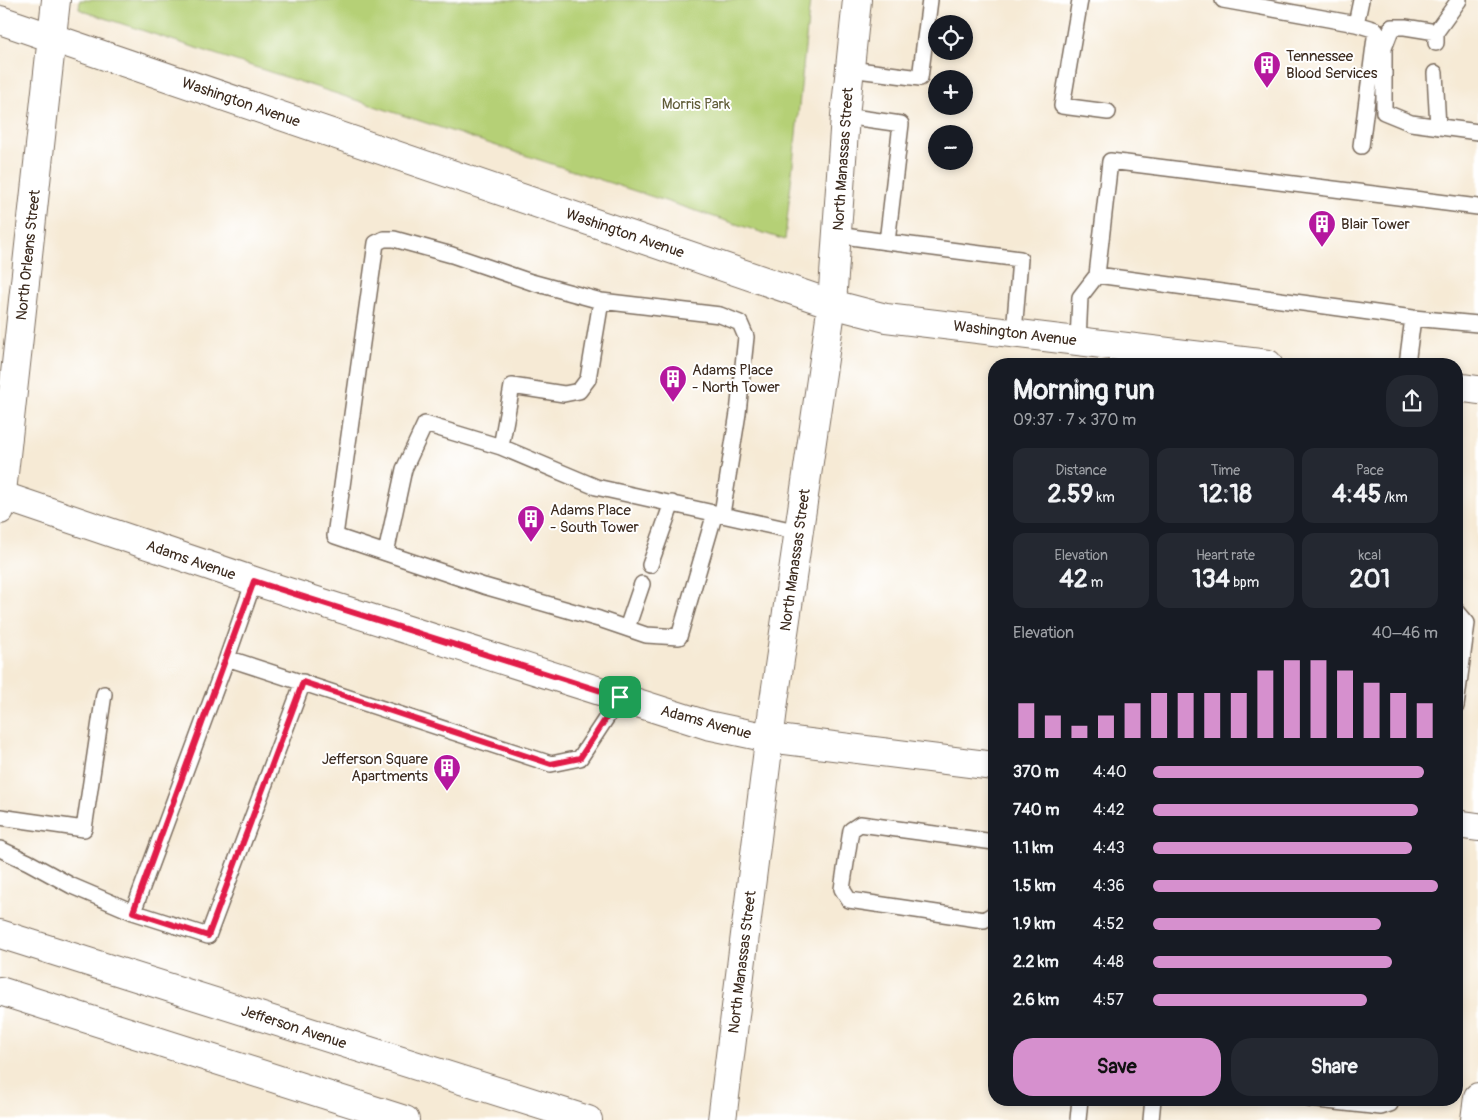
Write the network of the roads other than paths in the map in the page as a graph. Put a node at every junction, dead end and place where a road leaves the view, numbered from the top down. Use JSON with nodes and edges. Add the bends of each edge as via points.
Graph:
{"nodes":[{"id":1,"x":56,"y":0,"type":"edge"},
{"id":2,"x":857,"y":0,"type":"edge"},
{"id":3,"x":930,"y":0,"type":"edge"},
{"id":4,"x":1080,"y":0,"type":"edge"},
{"id":5,"x":1223,"y":0,"type":"edge"},
{"id":6,"x":1361,"y":0,"type":"edge"},
{"id":7,"x":1458,"y":0,"type":"edge"},
{"id":8,"x":0,"y":20,"type":"edge"},
{"id":9,"x":1356,"y":24,"type":"junction"},
{"id":10,"x":52,"y":37,"type":"junction"},
{"id":11,"x":850,"y":69,"type":"junction"},
{"id":12,"x":1435,"y":73,"type":"dead end"},
{"id":13,"x":1108,"y":112,"type":"dead end"},
{"id":14,"x":845,"y":116,"type":"junction"},
{"id":15,"x":1438,"y":126,"type":"junction"},
{"id":16,"x":1478,"y":132,"type":"edge"},
{"id":17,"x":1361,"y":146,"type":"dead end"},
{"id":18,"x":1478,"y":207,"type":"edge"},
{"id":19,"x":837,"y":235,"type":"junction"},
{"id":20,"x":887,"y":242,"type":"junction"},
{"id":21,"x":1097,"y":275,"type":"junction"},
{"id":22,"x":601,"y":301,"type":"junction"},
{"id":23,"x":832,"y":304,"type":"junction"},
{"id":24,"x":1413,"y":318,"type":"junction"},
{"id":25,"x":1478,"y":324,"type":"edge"},
{"id":26,"x":1014,"y":333,"type":"junction"},
{"id":27,"x":1078,"y":341,"type":"junction"},
{"id":28,"x":1218,"y":358,"type":"edge"},
{"id":29,"x":1408,"y":358,"type":"edge"},
{"id":30,"x":1463,"y":388,"type":"edge"},
{"id":31,"x":1478,"y":390,"type":"edge"},
{"id":32,"x":501,"y":447,"type":"junction"},
{"id":33,"x":1,"y":501,"type":"edge"},
{"id":34,"x":672,"y":504,"type":"junction"},
{"id":35,"x":718,"y":514,"type":"junction"},
{"id":36,"x":799,"y":532,"type":"junction"},
{"id":37,"x":386,"y":552,"type":"junction"},
{"id":38,"x":650,"y":565,"type":"dead end"},
{"id":39,"x":254,"y":581,"type":"junction"},
{"id":40,"x":642,"y":584,"type":"dead end"},
{"id":41,"x":1463,"y":618,"type":"edge"},
{"id":42,"x":627,"y":628,"type":"junction"},
{"id":43,"x":1463,"y":653,"type":"edge"},
{"id":44,"x":227,"y":658,"type":"junction"},
{"id":45,"x":303,"y":682,"type":"junction"},
{"id":46,"x":104,"y":694,"type":"dead end"},
{"id":47,"x":620,"y":697,"type":"junction"},
{"id":48,"x":769,"y":738,"type":"junction"},
{"id":49,"x":988,"y":765,"type":"edge"},
{"id":50,"x":0,"y":817,"type":"edge"},
{"id":51,"x":1463,"y":825,"type":"edge"},
{"id":52,"x":1478,"y":827,"type":"edge"},
{"id":53,"x":988,"y":841,"type":"edge"},
{"id":54,"x":0,"y":849,"type":"edge"},
{"id":55,"x":133,"y":912,"type":"junction"},
{"id":56,"x":988,"y":918,"type":"edge"},
{"id":57,"x":0,"y":934,"type":"edge"},
{"id":58,"x":0,"y":991,"type":"edge"},
{"id":59,"x":1478,"y":1097,"type":"edge"},
{"id":60,"x":1079,"y":1106,"type":"edge"},
{"id":61,"x":1152,"y":1106,"type":"edge"},
{"id":62,"x":405,"y":1120,"type":"edge"},
{"id":63,"x":588,"y":1120,"type":"edge"},
{"id":64,"x":722,"y":1120,"type":"edge"},
{"id":65,"x":1078,"y":1120,"type":"edge"},
{"id":66,"x":1151,"y":1120,"type":"edge"},
{"id":67,"x":1475,"y":1120,"type":"edge"}],
"edges":[{"from":1,"to":10,"type":"street","name":"North Orleans Street"},
{"from":2,"to":11,"type":"street","name":"North Manassas Street"},
{"from":3,"to":11,"type":"lane","via":[[920,78]]},
{"from":4,"to":13,"type":"lane","via":[[1062,106]]},
{"from":5,"to":9,"type":"lane"},
{"from":6,"to":9,"type":"lane"},
{"from":7,"to":15,"type":"lane","via":[[1436,38],[1405,27],[1392,27],[1384,48],[1384,112],[1411,123]]},
{"from":8,"to":10,"type":"street","name":"Washington Avenue"},
{"from":9,"to":17,"type":"lane","via":[[1376,30]]},
{"from":10,"to":23,"type":"street","name":"Washington Avenue"},
{"from":10,"to":33,"type":"street","name":"North Orleans Street"},
{"from":11,"to":14,"type":"street","name":"North Manassas Street"},
{"from":12,"to":15,"type":"lane"},
{"from":14,"to":19,"type":"street","name":"North Manassas Street"},
{"from":14,"to":20,"type":"lane","via":[[901,124]]},
{"from":15,"to":16,"type":"lane"},
{"from":18,"to":21,"type":"lane","via":[[1110,161]]},
{"from":19,"to":20,"type":"lane"},
{"from":19,"to":23,"type":"street","name":"North Manassas Street"},
{"from":20,"to":26,"type":"lane","via":[[1020,258]]},
{"from":21,"to":24,"type":"lane"},
{"from":21,"to":27,"type":"lane","via":[[1080,297]]},
{"from":22,"to":32,"type":"lane","via":[[588,379],[579,391],[564,394],[512,386]]},
{"from":22,"to":35,"type":"lane","via":[[720,315],[740,323],[746,337],[738,413]]},
{"from":22,"to":37,"type":"lane","via":[[394,238],[376,243],[334,536]]},
{"from":23,"to":26,"type":"street","name":"Washington Avenue","via":[[886,318]]},
{"from":23,"to":36,"type":"street","name":"North Manassas Street"},
{"from":24,"to":25,"type":"lane"},
{"from":24,"to":29,"type":"lane"},
{"from":26,"to":27,"type":"street","name":"Washington Avenue"},
{"from":27,"to":28,"type":"street","name":"Washington Avenue"},
{"from":30,"to":31,"type":"street"},
{"from":32,"to":34,"type":"lane","via":[[596,487]]},
{"from":32,"to":37,"type":"lane","via":[[425,424],[404,469]]},
{"from":33,"to":39,"type":"street","name":"Adams Avenue"},
{"from":34,"to":35,"type":"lane"},
{"from":34,"to":38,"type":"lane"},
{"from":35,"to":36,"type":"lane"},
{"from":35,"to":42,"type":"lane","via":[[679,637],[646,636]]},
{"from":36,"to":48,"type":"street","name":"North Manassas Street"},
{"from":37,"to":42,"type":"lane","via":[[484,586]]},
{"from":39,"to":44,"type":"lane"},
{"from":39,"to":47,"type":"street","name":"Adams Avenue"},
{"from":40,"to":42,"type":"lane"},
{"from":41,"to":43,"type":"lane","via":[[1467,623]]},
{"from":44,"to":45,"type":"lane"},
{"from":44,"to":55,"type":"lane"},
{"from":45,"to":47,"type":"lane","via":[[551,764],[580,758]]},
{"from":45,"to":55,"type":"lane","via":[[208,936]]},
{"from":46,"to":50,"type":"lane","via":[[84,829]]},
{"from":47,"to":48,"type":"street","name":"Adams Avenue","via":[[707,725]]},
{"from":48,"to":49,"type":"street","name":"Adams Avenue"},
{"from":48,"to":64,"type":"street","name":"North Manassas Street"},
{"from":51,"to":52,"type":"street"},
{"from":53,"to":56,"type":"lane","via":[[860,824],[851,830],[842,890],[849,900],[984,920]]},
{"from":54,"to":55,"type":"lane","via":[[72,886]]},
{"from":57,"to":63,"type":"street","name":"Jefferson Avenue"},
{"from":58,"to":62,"type":"street"},
{"from":59,"to":67,"type":"street"},
{"from":60,"to":65,"type":"lane"},
{"from":61,"to":66,"type":"lane"}]}
